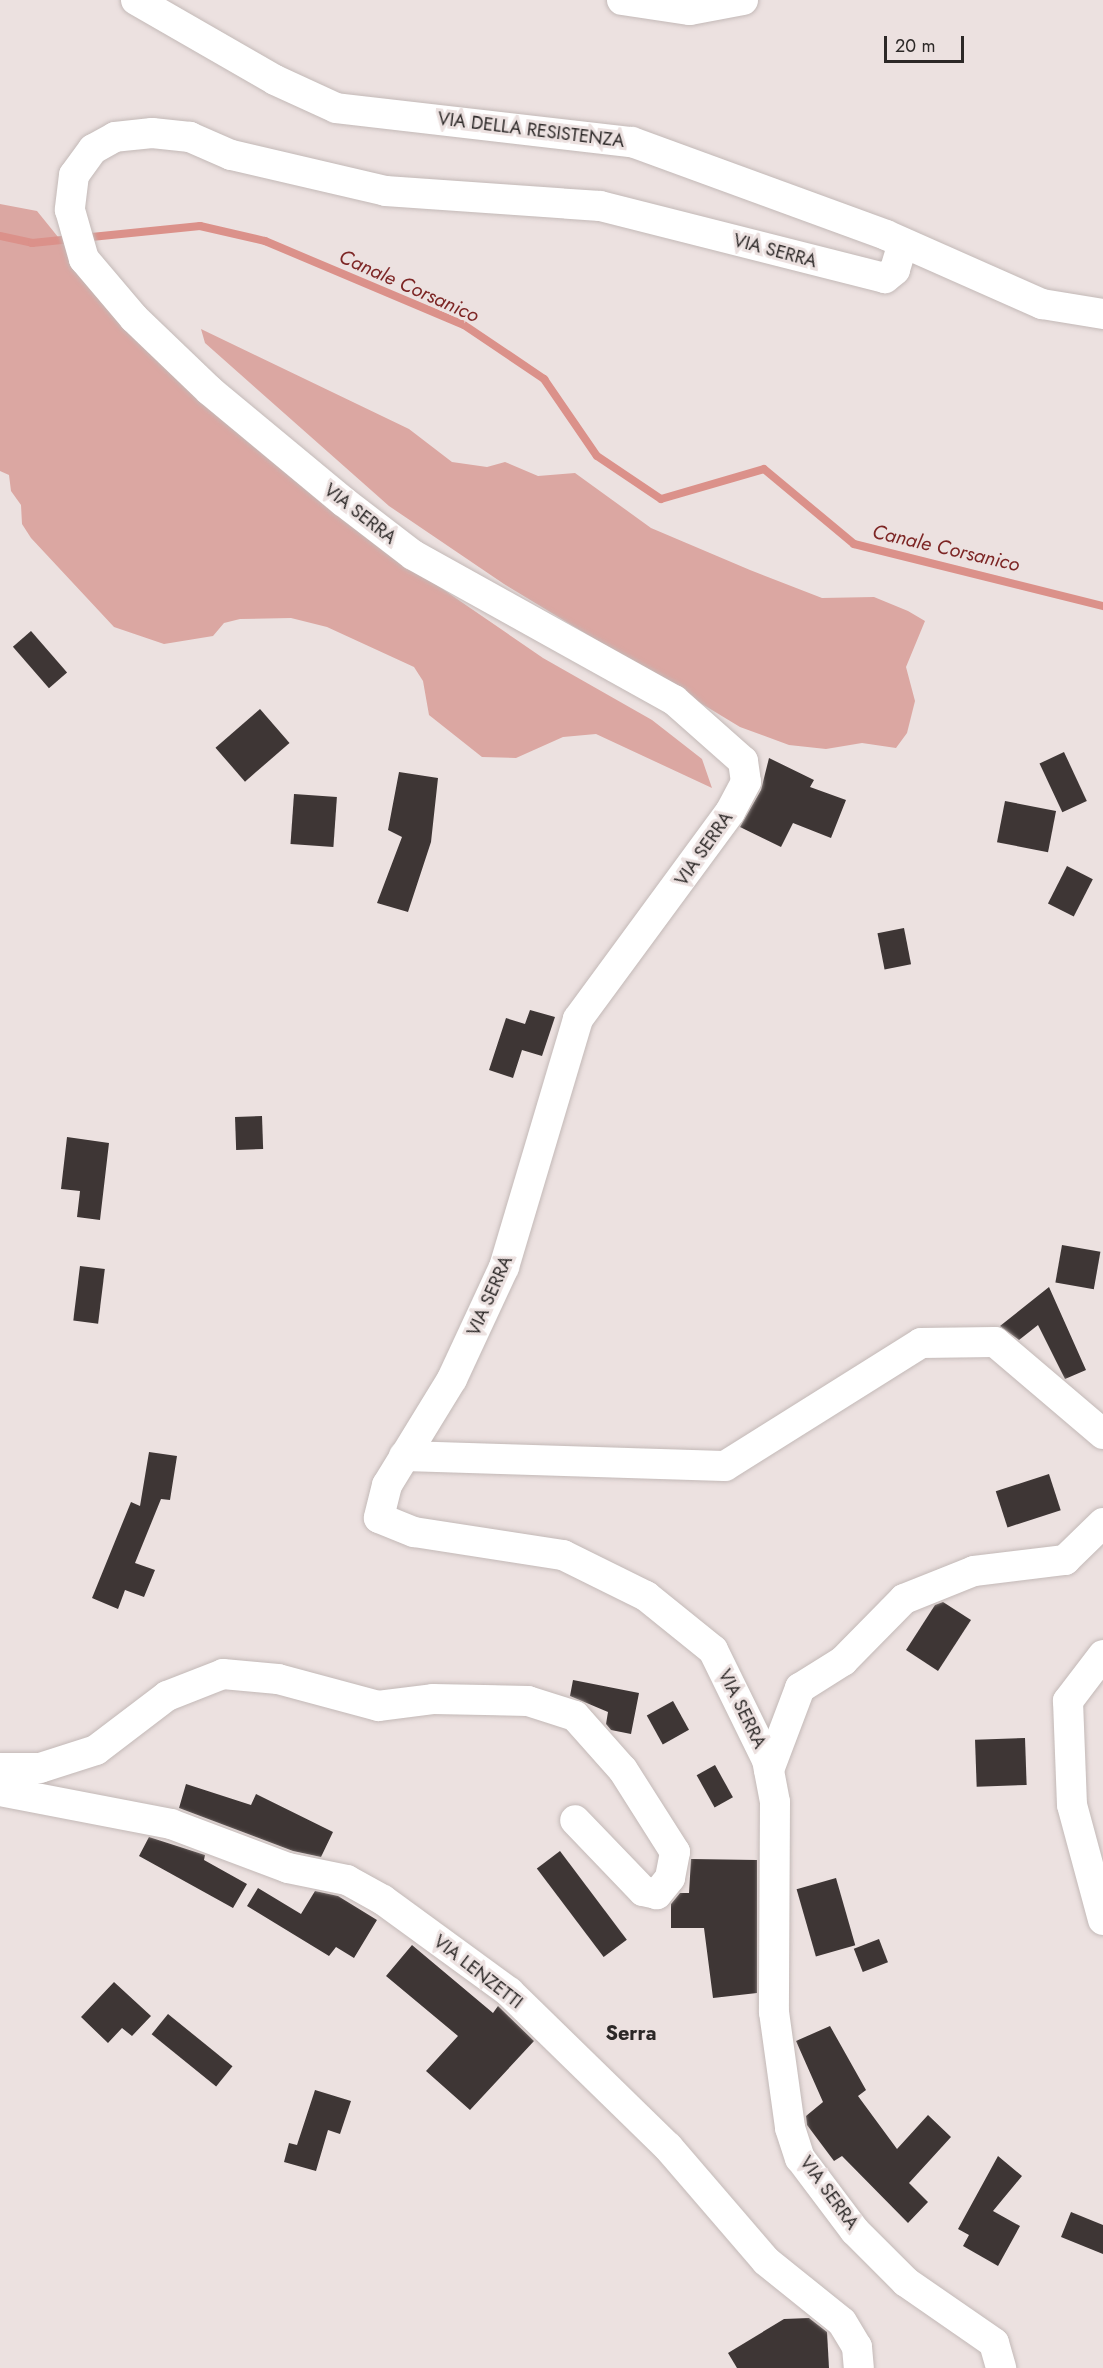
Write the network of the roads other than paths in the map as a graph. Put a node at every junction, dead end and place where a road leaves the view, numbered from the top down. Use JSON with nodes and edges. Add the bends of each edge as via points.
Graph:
{"nodes":[{"id":1,"x":136,"y":0,"type":"edge"},
{"id":2,"x":622,"y":0,"type":"edge"},
{"id":3,"x":743,"y":0,"type":"edge"},
{"id":4,"x":903,"y":243,"type":"junction"},
{"id":5,"x":1103,"y":314,"type":"edge"},
{"id":6,"x":1103,"y":1434,"type":"edge"},
{"id":7,"x":404,"y":1456,"type":"junction"},
{"id":8,"x":1103,"y":1523,"type":"edge"},
{"id":9,"x":1103,"y":1655,"type":"edge"},
{"id":10,"x":0,"y":1768,"type":"edge"},
{"id":11,"x":769,"y":1770,"type":"junction"},
{"id":12,"x":0,"y":1791,"type":"edge"},
{"id":13,"x":575,"y":1820,"type":"dead end"},
{"id":14,"x":1080,"y":1835,"type":"junction"},
{"id":15,"x":1103,"y":1869,"type":"edge"},
{"id":16,"x":1103,"y":1920,"type":"edge"},
{"id":17,"x":859,"y":2368,"type":"edge"},
{"id":18,"x":1001,"y":2368,"type":"edge"}],
"edges":[{"from":1,"to":4,"type":"street","name":"VIA DELLA RESISTENZA","via":[[275,80],[336,108],[632,142]]},
{"from":2,"to":3,"type":"street","via":[[690,10]]},
{"from":4,"to":5,"type":"street","name":"VIA DELLA RESISTENZA","via":[[1042,304]]},
{"from":4,"to":7,"type":"street","name":"VIA SERRA","via":[[894,270],[885,278],[876,277],[600,206],[386,191],[231,155],[190,137],[152,133],[115,137],[93,149],[74,175],[70,210],[84,259],[134,318],[208,390],[413,555],[674,700],[743,761],[746,782],[730,812],[578,1019],[504,1268],[452,1379]]},
{"from":6,"to":7,"type":"street","via":[[995,1342],[921,1343],[725,1466]]},
{"from":7,"to":11,"type":"street","name":"VIA SERRA","via":[[379,1504],[379,1518],[414,1532],[563,1555],[646,1596],[713,1650]]},
{"from":8,"to":11,"type":"street","via":[[1065,1560],[974,1571],[904,1599],[843,1661],[800,1688]]},
{"from":9,"to":14,"type":"street","via":[[1068,1701],[1072,1806]]},
{"from":10,"to":13,"type":"street","via":[[40,1768],[96,1750],[167,1696],[223,1674],[278,1678],[378,1706],[433,1699],[528,1701],[575,1716],[622,1770],[675,1852],[670,1878],[657,1894],[643,1891]]},
{"from":11,"to":18,"type":"street","name":"VIA SERRA","via":[[777,1833],[774,2012],[790,2128],[800,2158],[855,2231],[906,2282],[994,2343]]},
{"from":12,"to":17,"type":"street","name":"VIA LENZETTI","via":[[171,1824],[288,1868],[347,1880],[383,1900],[508,1992],[668,2147],[766,2261],[842,2322],[857,2347]]},
{"from":14,"to":15,"type":"street"},
{"from":14,"to":16,"type":"street"}]}
